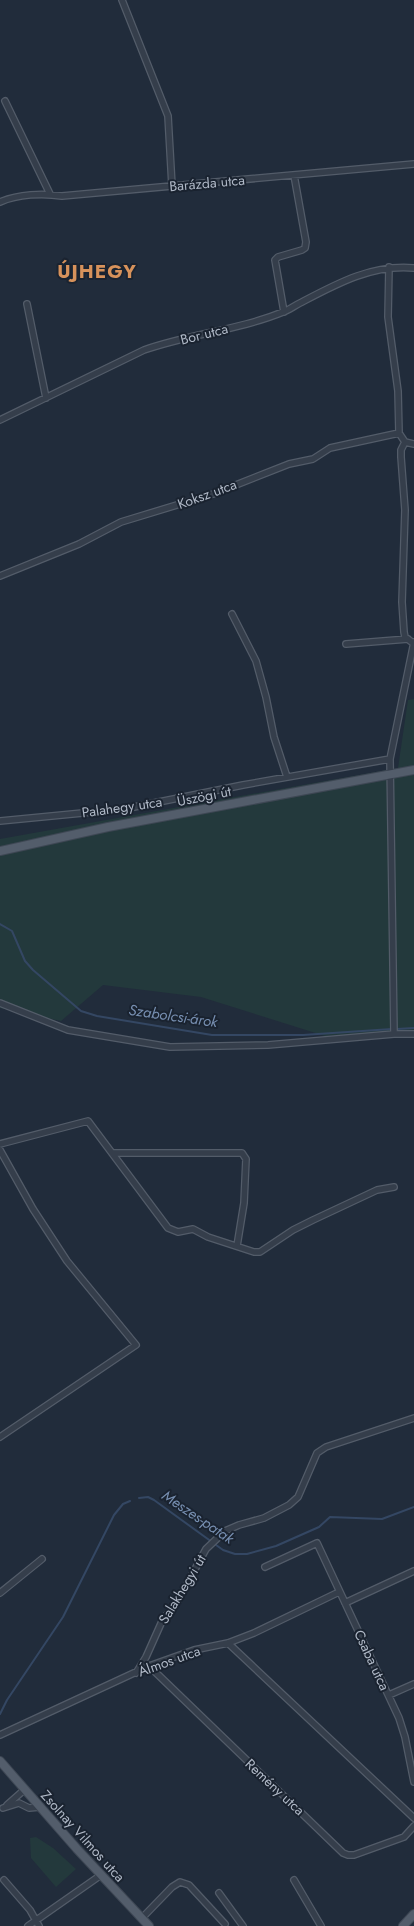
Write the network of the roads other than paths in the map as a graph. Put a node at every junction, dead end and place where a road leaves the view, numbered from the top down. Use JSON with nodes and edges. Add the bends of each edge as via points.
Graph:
{"nodes":[{"id":1,"x":122,"y":0,"type":"edge"},
{"id":2,"x":5,"y":101,"type":"dead end"},
{"id":3,"x":414,"y":164,"type":"edge"},
{"id":4,"x":294,"y":175,"type":"junction"},
{"id":5,"x":172,"y":186,"type":"junction"},
{"id":6,"x":50,"y":194,"type":"junction"},
{"id":7,"x":0,"y":202,"type":"edge"},
{"id":8,"x":389,"y":267,"type":"junction"},
{"id":9,"x":414,"y":268,"type":"edge"},
{"id":10,"x":27,"y":304,"type":"dead end"},
{"id":11,"x":284,"y":312,"type":"junction"},
{"id":12,"x":46,"y":398,"type":"junction"},
{"id":13,"x":0,"y":420,"type":"edge"},
{"id":14,"x":398,"y":433,"type":"junction"},
{"id":15,"x":405,"y":442,"type":"junction"},
{"id":16,"x":414,"y":444,"type":"edge"},
{"id":17,"x":0,"y":576,"type":"edge"},
{"id":18,"x":232,"y":614,"type":"dead end"},
{"id":19,"x":412,"y":642,"type":"edge"},
{"id":20,"x":346,"y":644,"type":"dead end"},
{"id":21,"x":390,"y":759,"type":"junction"},
{"id":22,"x":414,"y":770,"type":"edge"},
{"id":23,"x":390,"y":774,"type":"junction"},
{"id":24,"x":287,"y":778,"type":"junction"},
{"id":25,"x":0,"y":821,"type":"edge"},
{"id":26,"x":0,"y":850,"type":"edge"},
{"id":27,"x":0,"y":1003,"type":"edge"},
{"id":28,"x":394,"y":1030,"type":"junction"},
{"id":29,"x":414,"y":1034,"type":"edge"},
{"id":30,"x":0,"y":1144,"type":"edge"},
{"id":31,"x":0,"y":1150,"type":"edge"},
{"id":32,"x":112,"y":1153,"type":"junction"},
{"id":33,"x":394,"y":1187,"type":"dead end"},
{"id":34,"x":237,"y":1246,"type":"junction"},
{"id":35,"x":414,"y":1418,"type":"edge"},
{"id":36,"x":0,"y":1437,"type":"edge"},
{"id":37,"x":42,"y":1559,"type":"dead end"},
{"id":38,"x":265,"y":1567,"type":"dead end"},
{"id":39,"x":414,"y":1571,"type":"edge"},
{"id":40,"x":339,"y":1592,"type":"junction"},
{"id":41,"x":0,"y":1594,"type":"edge"},
{"id":42,"x":345,"y":1603,"type":"junction"},
{"id":43,"x":228,"y":1643,"type":"junction"},
{"id":44,"x":149,"y":1666,"type":"junction"},
{"id":45,"x":136,"y":1672,"type":"junction"},
{"id":46,"x":414,"y":1684,"type":"edge"},
{"id":47,"x":389,"y":1695,"type":"junction"},
{"id":48,"x":0,"y":1735,"type":"edge"},
{"id":49,"x":0,"y":1761,"type":"edge"},
{"id":50,"x":414,"y":1782,"type":"edge"},
{"id":51,"x":24,"y":1790,"type":"junction"},
{"id":52,"x":40,"y":1807,"type":"junction"},
{"id":53,"x":1,"y":1810,"type":"edge"},
{"id":54,"x":414,"y":1818,"type":"edge"},
{"id":55,"x":414,"y":1826,"type":"edge"},
{"id":56,"x":101,"y":1875,"type":"junction"},
{"id":57,"x":4,"y":1880,"type":"dead end"},
{"id":58,"x":294,"y":1880,"type":"dead end"},
{"id":59,"x":218,"y":1892,"type":"dead end"},
{"id":60,"x":414,"y":1914,"type":"edge"},
{"id":61,"x":142,"y":1918,"type":"junction"},
{"id":62,"x":38,"y":1924,"type":"edge"},
{"id":63,"x":225,"y":1924,"type":"dead end"},
{"id":64,"x":28,"y":1926,"type":"edge"},
{"id":65,"x":149,"y":1926,"type":"edge"},
{"id":66,"x":243,"y":1926,"type":"edge"},
{"id":67,"x":321,"y":1926,"type":"edge"},
{"id":68,"x":403,"y":1926,"type":"edge"}],
"edges":[{"from":1,"to":5,"type":"street","via":[[168,116]]},
{"from":2,"to":6,"type":"street"},
{"from":3,"to":4,"type":"street","name":"Barázda utca"},
{"from":4,"to":5,"type":"street","name":"Barázda utca"},
{"from":4,"to":11,"type":"street","via":[[306,242],[305,248],[275,260]]},
{"from":5,"to":6,"type":"street","name":"Barázda utca","via":[[62,196]]},
{"from":6,"to":7,"type":"street","name":"Barázda utca"},
{"from":8,"to":9,"type":"street","name":"Bor utca"},
{"from":8,"to":11,"type":"street","name":"Bor utca","via":[[366,272]]},
{"from":8,"to":14,"type":"street","via":[[388,317],[398,391]]},
{"from":10,"to":12,"type":"street"},
{"from":11,"to":12,"type":"street","name":"Bor utca","via":[[144,350]]},
{"from":12,"to":13,"type":"street","name":"Bor utca"},
{"from":14,"to":15,"type":"street"},
{"from":14,"to":17,"type":"street","name":"Koksz utca","via":[[330,448],[312,459],[289,464],[213,494],[120,522],[79,544]]},
{"from":15,"to":16,"type":"street"},
{"from":15,"to":19,"type":"street","via":[[401,450],[405,510],[402,602],[404,632]]},
{"from":18,"to":24,"type":"street","via":[[256,661]]},
{"from":19,"to":20,"type":"street"},
{"from":19,"to":21,"type":"street"},
{"from":21,"to":23,"type":"street"},
{"from":21,"to":24,"type":"street","name":"Palahegy utca"},
{"from":22,"to":23,"type":"main road","name":"Üszögi út"},
{"from":23,"to":26,"type":"main road","name":"Üszögi út"},
{"from":23,"to":28,"type":"street"},
{"from":24,"to":25,"type":"street","name":"Palahegy utca","via":[[124,809]]},
{"from":27,"to":28,"type":"street","via":[[68,1030],[170,1047],[268,1045]]},
{"from":28,"to":29,"type":"street"},
{"from":30,"to":32,"type":"street","via":[[88,1121]]},
{"from":31,"to":36,"type":"street","via":[[59,1249],[136,1345]]},
{"from":32,"to":34,"type":"street","via":[[171,1231],[193,1229]]},
{"from":32,"to":34,"type":"street","via":[[242,1153],[246,1159],[244,1203]]},
{"from":33,"to":34,"type":"street","via":[[377,1190],[313,1220],[260,1252]]},
{"from":35,"to":45,"type":"street","name":"Salakhegyi út","via":[[326,1448],[317,1454],[298,1496],[289,1505],[264,1518],[225,1531],[209,1547]]},
{"from":37,"to":41,"type":"street"},
{"from":38,"to":40,"type":"street","name":"Csaba utca","via":[[317,1543]]},
{"from":39,"to":42,"type":"street"},
{"from":40,"to":42,"type":"street","name":"Csaba utca"},
{"from":40,"to":43,"type":"street","name":"Álmos utca"},
{"from":42,"to":47,"type":"street","name":"Csaba utca"},
{"from":43,"to":44,"type":"street","name":"Álmos utca","via":[[194,1650]]},
{"from":43,"to":54,"type":"street"},
{"from":44,"to":45,"type":"street","name":"Álmos utca"},
{"from":44,"to":55,"type":"street","name":"Remény utca","via":[[348,1855],[404,1837]]},
{"from":45,"to":48,"type":"street","name":"Álmos utca"},
{"from":46,"to":47,"type":"street"},
{"from":47,"to":50,"type":"street","name":"Csaba utca","via":[[405,1737]]},
{"from":49,"to":51,"type":"main road","name":"Zsolnay Vilmos utca"},
{"from":51,"to":52,"type":"main road","name":"Zsolnay Vilmos utca"},
{"from":51,"to":53,"type":"street"},
{"from":52,"to":53,"type":"street","via":[[29,1808],[19,1803]]},
{"from":52,"to":56,"type":"main road","name":"Zsolnay Vilmos utca"},
{"from":56,"to":61,"type":"main road","name":"Zsolnay Vilmos utca"},
{"from":56,"to":62,"type":"street"},
{"from":57,"to":62,"type":"street"},
{"from":58,"to":67,"type":"street"},
{"from":59,"to":66,"type":"street"},
{"from":60,"to":68,"type":"main road"},
{"from":61,"to":63,"type":"street","via":[[180,1882],[189,1886]]},
{"from":61,"to":65,"type":"main road","name":"Zsolnay Vilmos utca"},
{"from":62,"to":64,"type":"street"}]}
